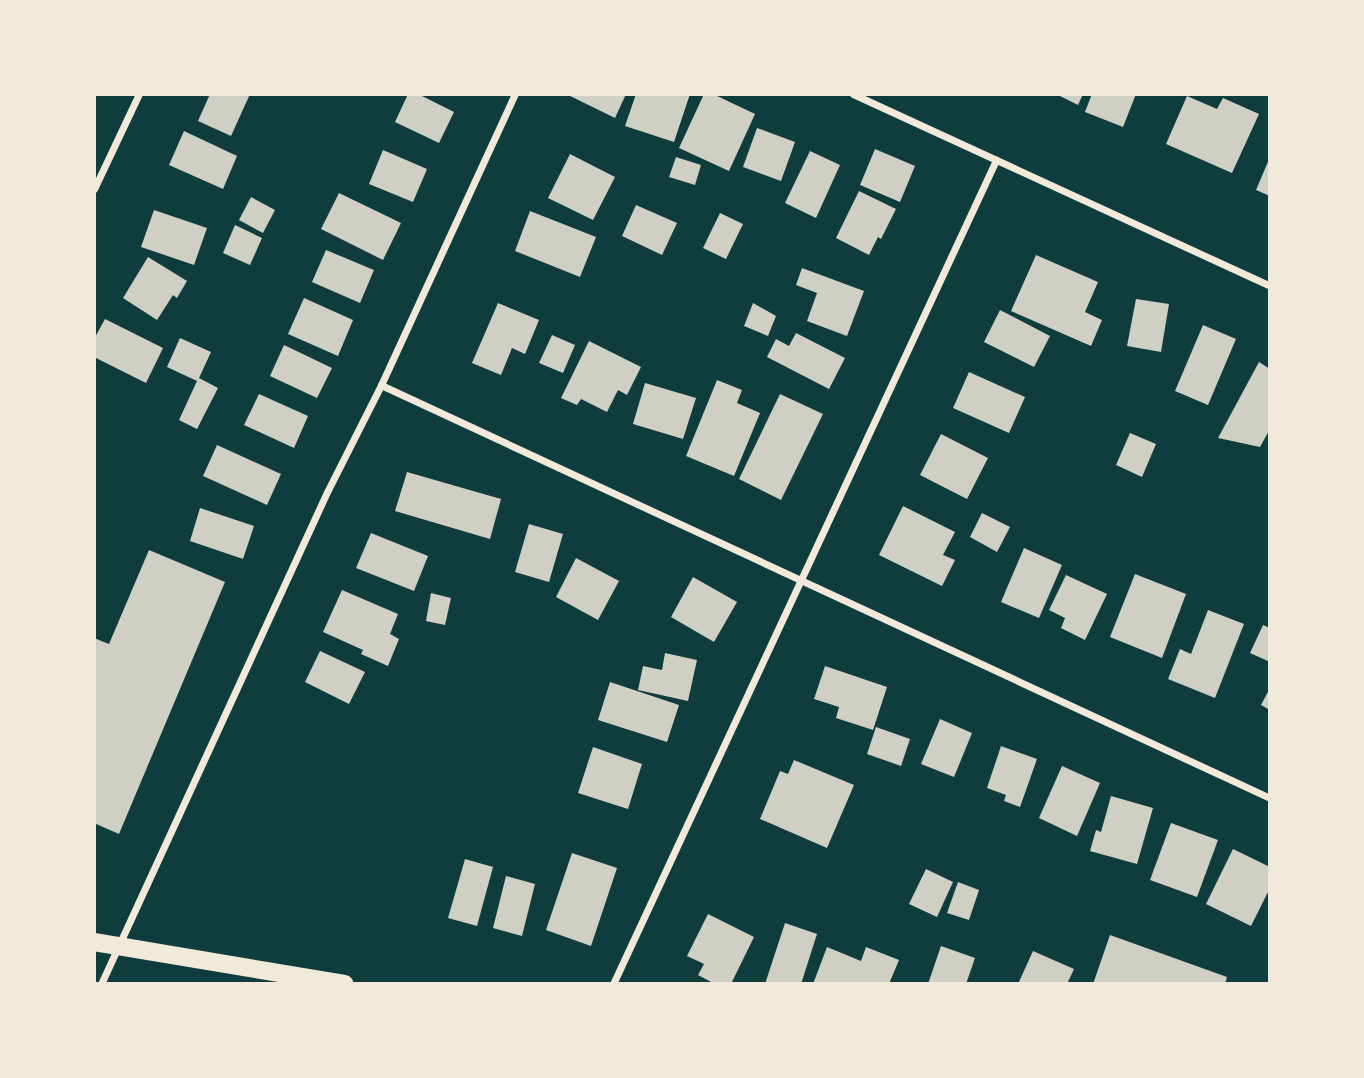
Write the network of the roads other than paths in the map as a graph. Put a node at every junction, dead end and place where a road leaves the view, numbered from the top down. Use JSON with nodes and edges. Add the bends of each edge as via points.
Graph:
{"nodes":[{"id":1,"x":139,"y":94,"type":"edge"},
{"id":2,"x":515,"y":94,"type":"edge"},
{"id":3,"x":853,"y":94,"type":"edge"},
{"id":4,"x":996,"y":160,"type":"junction"},
{"id":5,"x":94,"y":189,"type":"edge"},
{"id":6,"x":1269,"y":286,"type":"edge"},
{"id":7,"x":381,"y":385,"type":"junction"},
{"id":8,"x":801,"y":580,"type":"junction"},
{"id":9,"x":1269,"y":798,"type":"edge"},
{"id":10,"x":94,"y":942,"type":"edge"},
{"id":11,"x":119,"y":946,"type":"junction"},
{"id":12,"x":101,"y":984,"type":"edge"},
{"id":13,"x":344,"y":984,"type":"edge"},
{"id":14,"x":613,"y":984,"type":"edge"}],
"edges":[{"from":1,"to":5,"type":"street"},
{"from":2,"to":7,"type":"street"},
{"from":3,"to":4,"type":"street"},
{"from":4,"to":6,"type":"street"},
{"from":4,"to":8,"type":"street"},
{"from":7,"to":8,"type":"street"},
{"from":7,"to":11,"type":"street","via":[[327,492]]},
{"from":8,"to":9,"type":"street"},
{"from":8,"to":14,"type":"street"},
{"from":10,"to":11,"type":"main road"},
{"from":11,"to":12,"type":"street"},
{"from":11,"to":13,"type":"main road"}]}
